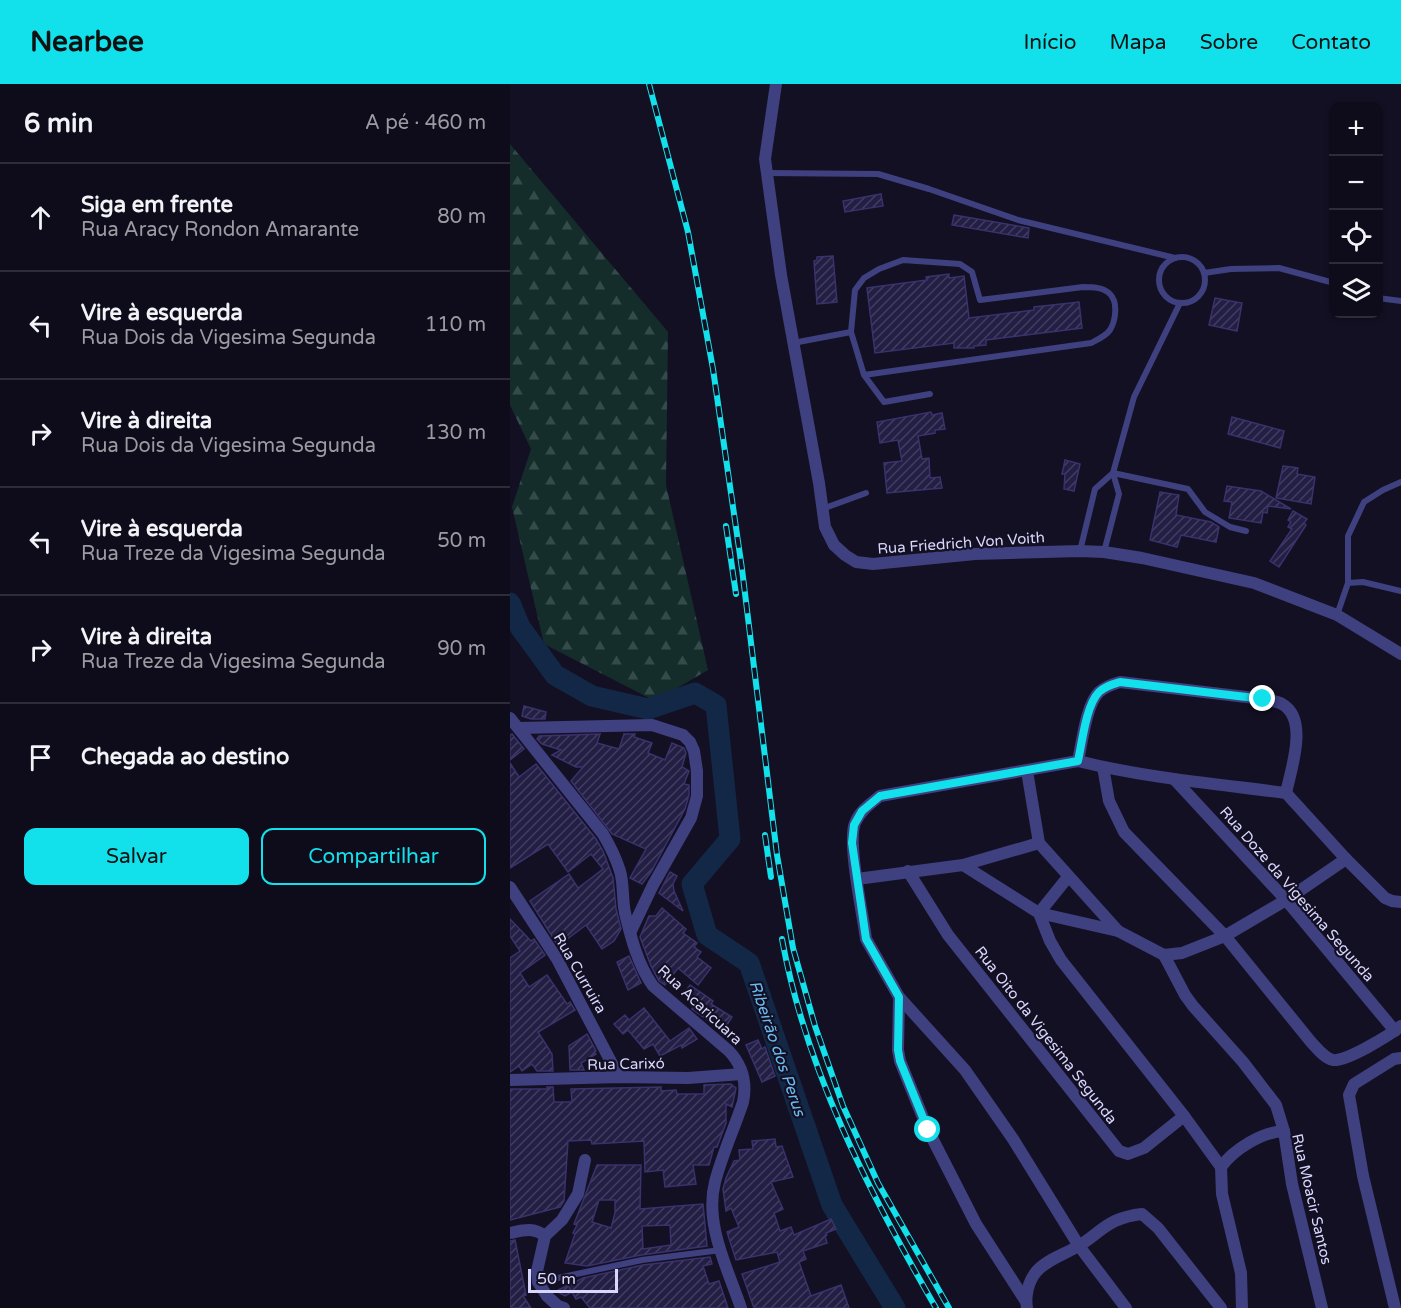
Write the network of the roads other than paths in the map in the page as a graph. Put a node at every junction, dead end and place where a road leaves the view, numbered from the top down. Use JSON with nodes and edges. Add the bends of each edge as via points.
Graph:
{"nodes":[{"id":1,"x":776,"y":84,"type":"edge"},
{"id":2,"x":767,"y":173,"type":"junction"},
{"id":3,"x":1175,"y":258,"type":"junction"},
{"id":4,"x":1204,"y":273,"type":"junction"},
{"id":5,"x":1329,"y":282,"type":"edge"},
{"id":6,"x":1383,"y":299,"type":"edge"},
{"id":7,"x":1401,"y":301,"type":"edge"},
{"id":8,"x":1180,"y":303,"type":"junction"},
{"id":9,"x":851,"y":332,"type":"junction"},
{"id":10,"x":793,"y":343,"type":"junction"},
{"id":11,"x":864,"y":375,"type":"junction"},
{"id":12,"x":930,"y":394,"type":"dead end"},
{"id":13,"x":1113,"y":473,"type":"junction"},
{"id":14,"x":1401,"y":482,"type":"edge"},
{"id":15,"x":866,"y":493,"type":"dead end"},
{"id":16,"x":822,"y":508,"type":"junction"},
{"id":17,"x":1246,"y":531,"type":"dead end"},
{"id":18,"x":1080,"y":551,"type":"junction"},
{"id":19,"x":1104,"y":552,"type":"junction"},
{"id":20,"x":1348,"y":583,"type":"junction"},
{"id":21,"x":1401,"y":591,"type":"edge"},
{"id":22,"x":1337,"y":615,"type":"junction"},
{"id":23,"x":1400,"y":650,"type":"edge"},
{"id":24,"x":510,"y":718,"type":"edge"},
{"id":25,"x":519,"y":728,"type":"junction"},
{"id":26,"x":1078,"y":761,"type":"junction"},
{"id":27,"x":1103,"y":767,"type":"junction"},
{"id":28,"x":1027,"y":771,"type":"junction"},
{"id":29,"x":1173,"y":779,"type":"junction"},
{"id":30,"x":1286,"y":793,"type":"junction"},
{"id":31,"x":1039,"y":843,"type":"junction"},
{"id":32,"x":1346,"y":859,"type":"junction"},
{"id":33,"x":963,"y":865,"type":"junction"},
{"id":34,"x":908,"y":871,"type":"junction"},
{"id":35,"x":1068,"y":877,"type":"junction"},
{"id":36,"x":857,"y":879,"type":"junction"},
{"id":37,"x":510,"y":886,"type":"edge"},
{"id":38,"x":1286,"y":900,"type":"junction"},
{"id":39,"x":1401,"y":902,"type":"edge"},
{"id":40,"x":1039,"y":913,"type":"junction"},
{"id":41,"x":631,"y":931,"type":"junction"},
{"id":42,"x":1118,"y":931,"type":"junction"},
{"id":43,"x":1226,"y":936,"type":"junction"},
{"id":44,"x":1164,"y":954,"type":"junction"},
{"id":45,"x":899,"y":997,"type":"junction"},
{"id":46,"x":1398,"y":1029,"type":"edge"},
{"id":47,"x":1401,"y":1058,"type":"edge"},
{"id":48,"x":742,"y":1074,"type":"junction"},
{"id":49,"x":619,"y":1077,"type":"junction"},
{"id":50,"x":510,"y":1080,"type":"edge"},
{"id":51,"x":1184,"y":1116,"type":"junction"},
{"id":52,"x":1284,"y":1131,"type":"junction"},
{"id":53,"x":585,"y":1160,"type":"dead end"},
{"id":54,"x":1221,"y":1167,"type":"junction"},
{"id":55,"x":510,"y":1233,"type":"edge"},
{"id":56,"x":545,"y":1236,"type":"junction"},
{"id":57,"x":1079,"y":1246,"type":"junction"},
{"id":58,"x":721,"y":1250,"type":"junction"},
{"id":59,"x":538,"y":1282,"type":"junction"},
{"id":60,"x":1026,"y":1304,"type":"edge"},
{"id":61,"x":564,"y":1308,"type":"edge"},
{"id":62,"x":741,"y":1308,"type":"edge"},
{"id":63,"x":1126,"y":1308,"type":"edge"},
{"id":64,"x":1221,"y":1308,"type":"edge"},
{"id":65,"x":1242,"y":1308,"type":"edge"},
{"id":66,"x":1322,"y":1308,"type":"edge"},
{"id":67,"x":1395,"y":1308,"type":"edge"}],
"edges":[{"from":1,"to":2,"type":"street","name":"Rua Friedrich Von Voith","via":[[765,159]]},
{"from":2,"to":3,"type":"lane","via":[[878,174],[1018,220]]},
{"from":2,"to":10,"type":"street","name":"Rua Friedrich Von Voith"},
{"from":3,"to":4,"type":"lane","via":[[1193,259]]},
{"from":3,"to":8,"type":"lane","via":[[1167,262],[1159,278],[1164,295]]},
{"from":4,"to":5,"type":"lane","via":[[1279,268]]},
{"from":4,"to":8,"type":"lane","via":[[1203,291],[1189,302]]},
{"from":6,"to":7,"type":"lane"},
{"from":8,"to":13,"type":"lane","via":[[1134,397]]},
{"from":9,"to":10,"type":"lane"},
{"from":9,"to":11,"type":"lane"},
{"from":9,"to":11,"type":"lane","via":[[855,290],[864,278],[903,260],[967,267],[980,300],[1083,286],[1109,293],[1115,303],[1110,330],[1090,343]]},
{"from":10,"to":16,"type":"street","name":"Rua Friedrich Von Voith"},
{"from":11,"to":12,"type":"lane","via":[[884,402]]},
{"from":13,"to":17,"type":"lane","via":[[1188,489],[1205,512],[1230,527]]},
{"from":13,"to":18,"type":"lane","via":[[1095,489]]},
{"from":13,"to":19,"type":"lane","via":[[1119,494]]},
{"from":14,"to":20,"type":"lane","via":[[1364,502],[1348,536]]},
{"from":15,"to":16,"type":"lane"},
{"from":16,"to":18,"type":"street","name":"Rua Friedrich Von Voith","via":[[825,527],[834,545],[856,562]]},
{"from":18,"to":19,"type":"street","name":"Rua Friedrich Von Voith"},
{"from":19,"to":22,"type":"street","name":"Rua Friedrich Von Voith","via":[[1254,583]]},
{"from":20,"to":21,"type":"lane","via":[[1363,582]]},
{"from":20,"to":22,"type":"lane"},
{"from":22,"to":23,"type":"street","name":"Rua Friedrich Von Voith"},
{"from":24,"to":25,"type":"street","name":"Rua Acaricuara"},
{"from":25,"to":41,"type":"street","name":"Rua Acaricuara","via":[[603,834],[621,874]]},
{"from":25,"to":41,"type":"street","via":[[652,725],[683,735],[690,742],[697,771],[697,796],[691,818]]},
{"from":26,"to":27,"type":"street"},
{"from":26,"to":28,"type":"street"},
{"from":26,"to":30,"type":"street","via":[[1090,706],[1109,685],[1120,682],[1263,699],[1282,704],[1293,714],[1298,731]]},
{"from":27,"to":29,"type":"street"},
{"from":27,"to":43,"type":"street","via":[[1109,801],[1124,832]]},
{"from":28,"to":31,"type":"street"},
{"from":28,"to":36,"type":"street","via":[[880,796],[862,811],[854,825]]},
{"from":29,"to":30,"type":"street"},
{"from":29,"to":38,"type":"street","name":"Rua Doze da Vigesima Segunda"},
{"from":30,"to":32,"type":"street"},
{"from":31,"to":33,"type":"street"},
{"from":31,"to":35,"type":"street"},
{"from":32,"to":38,"type":"street"},
{"from":32,"to":39,"type":"street","via":[[1385,898]]},
{"from":33,"to":34,"type":"street"},
{"from":33,"to":40,"type":"street"},
{"from":34,"to":36,"type":"street"},
{"from":34,"to":51,"type":"street","name":"Rua Oito da Vigesima Segunda","via":[[948,935],[1119,1151],[1128,1154],[1144,1148]]},
{"from":35,"to":40,"type":"street"},
{"from":35,"to":42,"type":"street"},
{"from":36,"to":45,"type":"street","via":[[866,939]]},
{"from":37,"to":49,"type":"street","name":"Rua Curruira","via":[[557,959]]},
{"from":38,"to":43,"type":"street"},
{"from":38,"to":46,"type":"street","name":"Rua Doze da Vigesima Segunda"},
{"from":40,"to":42,"type":"street"},
{"from":40,"to":51,"type":"street","via":[[1061,960]]},
{"from":41,"to":48,"type":"street","name":"Rua Acaricuara","via":[[639,960],[653,986],[729,1051]]},
{"from":42,"to":44,"type":"street"},
{"from":43,"to":44,"type":"street","via":[[1182,953]]},
{"from":43,"to":46,"type":"street","via":[[1311,1042],[1333,1060],[1344,1059]]},
{"from":44,"to":52,"type":"street","via":[[1193,1006],[1275,1105]]},
{"from":45,"to":57,"type":"street","via":[[965,1070]]},
{"from":45,"to":60,"type":"street","via":[[900,1061],[928,1130],[976,1224]]},
{"from":47,"to":67,"type":"street","via":[[1354,1084],[1349,1095],[1363,1176]]},
{"from":48,"to":49,"type":"street","name":"Rua Carixó"},
{"from":48,"to":58,"type":"street","via":[[746,1091],[715,1182],[713,1219]]},
{"from":49,"to":50,"type":"street","name":"Rua Carixó"},
{"from":51,"to":54,"type":"street"},
{"from":52,"to":54,"type":"street","name":"Rua Moacir Santos","via":[[1263,1136]]},
{"from":52,"to":66,"type":"street","name":"Rua Moacir Santos","via":[[1292,1184]]},
{"from":53,"to":56,"type":"street","via":[[578,1194],[562,1220]]},
{"from":54,"to":65,"type":"street","via":[[1223,1203],[1241,1274]]},
{"from":55,"to":56,"type":"street","via":[[530,1229]]},
{"from":56,"to":59,"type":"street"},
{"from":57,"to":60,"type":"street","via":[[1036,1272],[1029,1284]]},
{"from":57,"to":63,"type":"street"},
{"from":57,"to":64,"type":"street","via":[[1112,1222],[1142,1214],[1158,1228]]},
{"from":58,"to":59,"type":"lane","via":[[642,1260]]},
{"from":58,"to":62,"type":"street"},
{"from":59,"to":61,"type":"street","via":[[547,1296]]}]}
